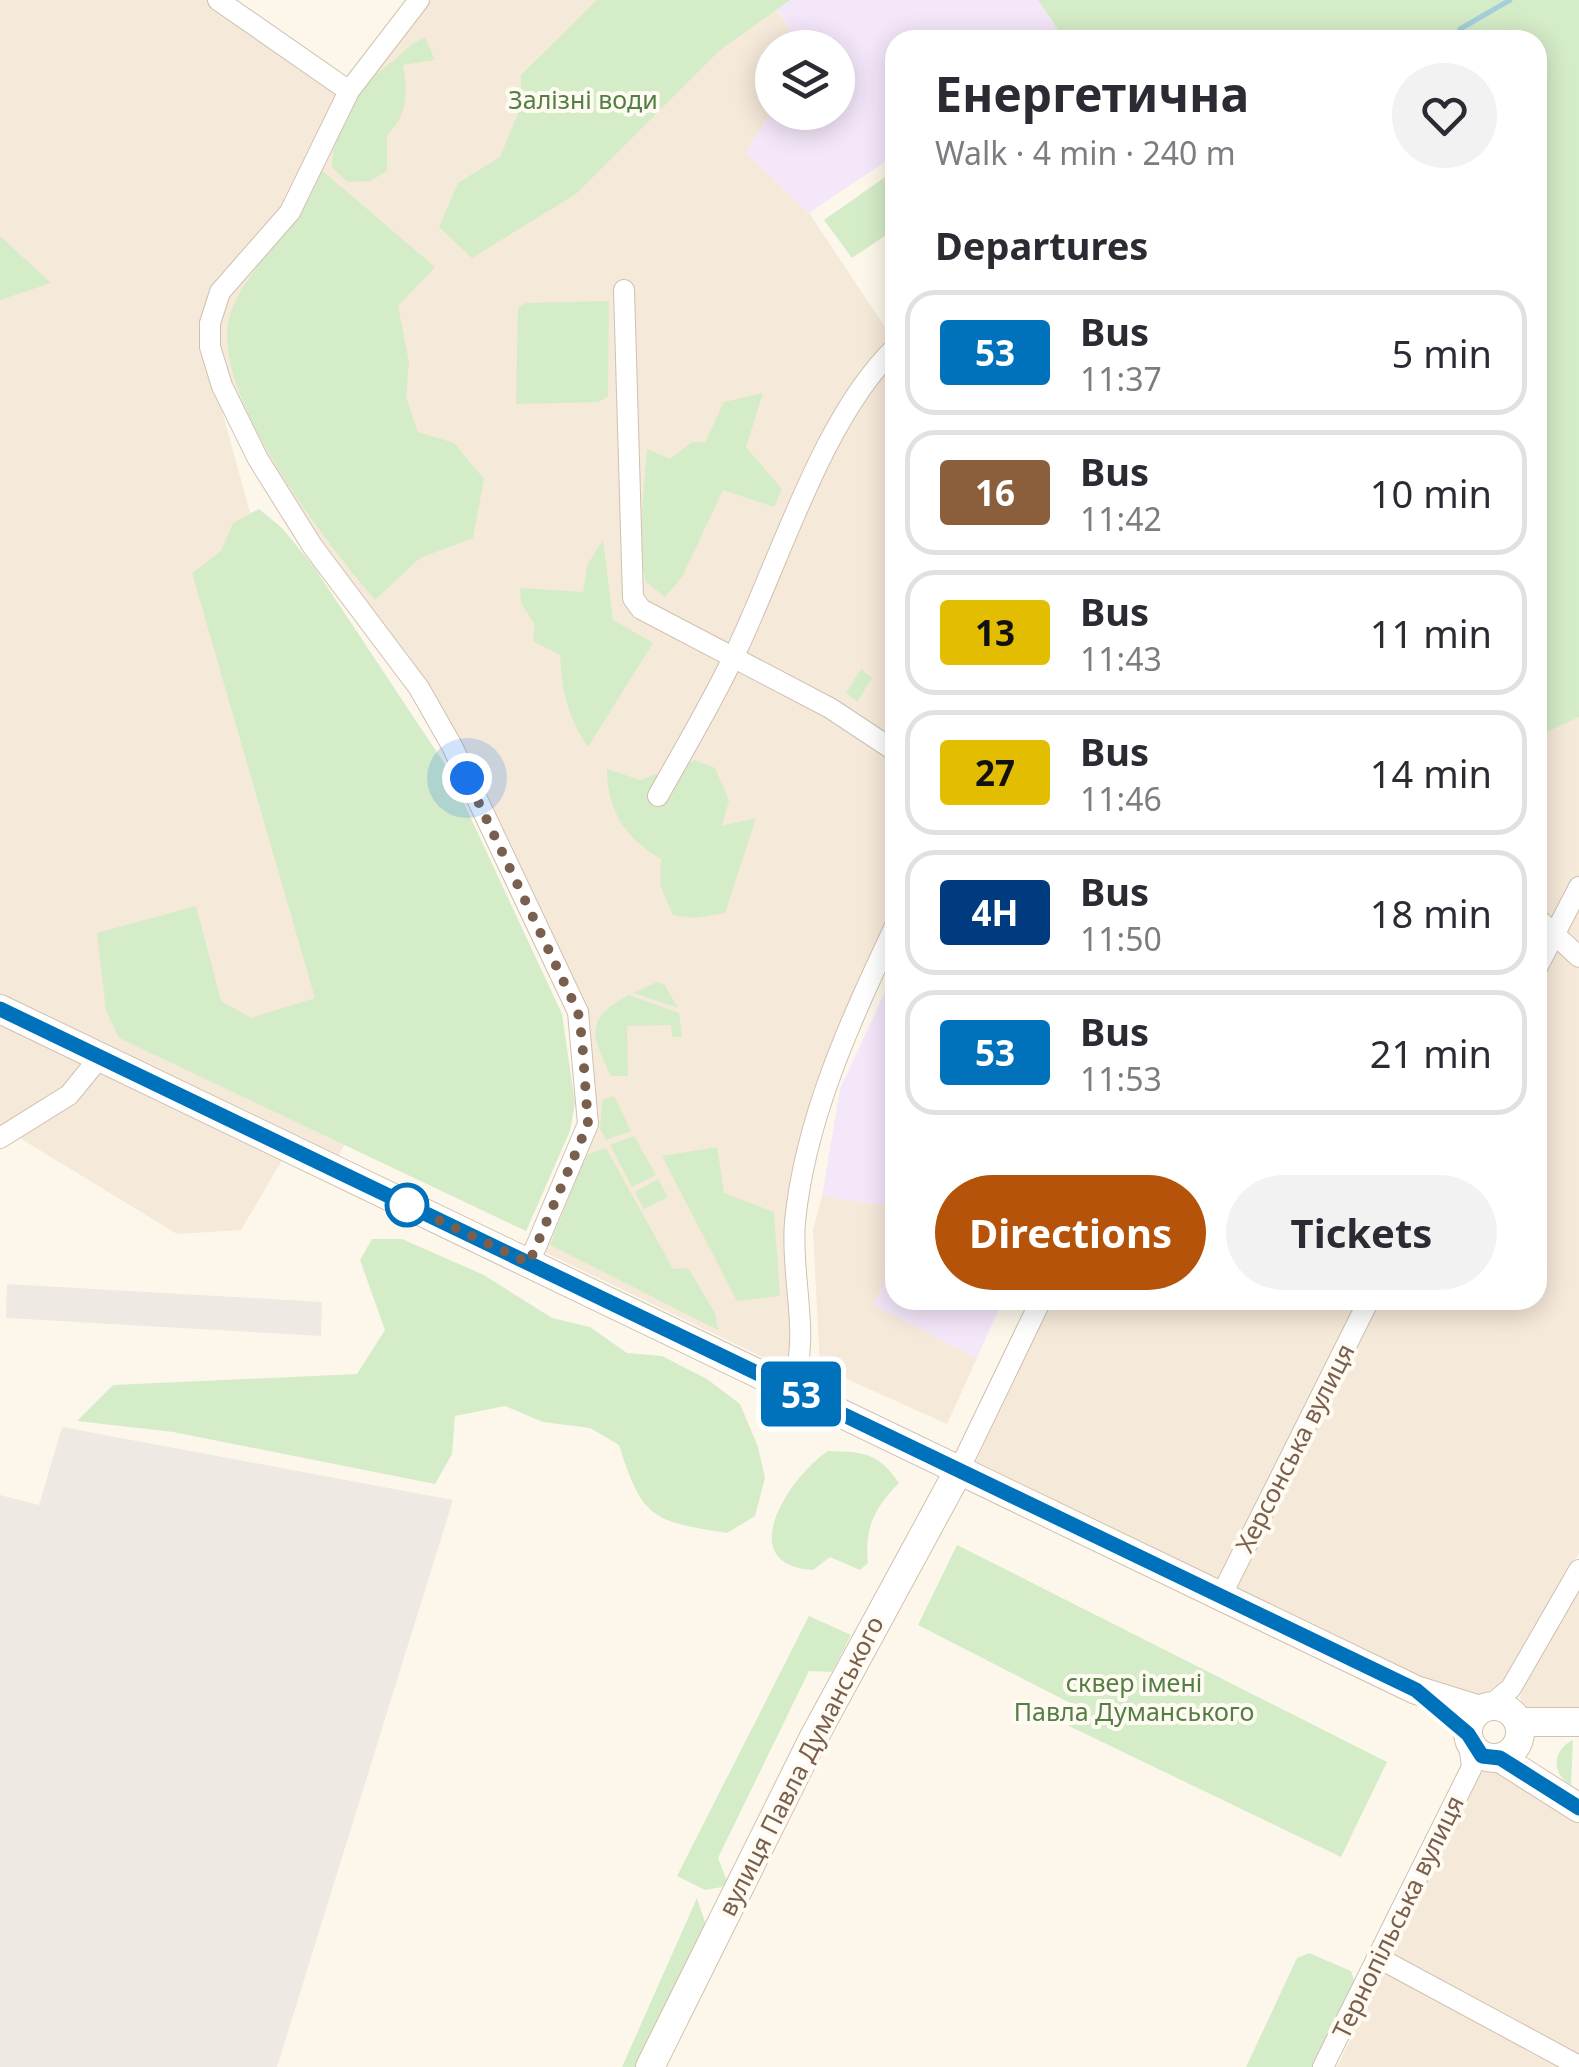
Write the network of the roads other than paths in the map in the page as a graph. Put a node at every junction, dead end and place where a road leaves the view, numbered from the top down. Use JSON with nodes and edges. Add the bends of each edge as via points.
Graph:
{"nodes":[{"id":1,"x":218,"y":0,"type":"edge"},
{"id":2,"x":419,"y":0,"type":"edge"},
{"id":3,"x":348,"y":91,"type":"junction"},
{"id":4,"x":624,"y":290,"type":"dead end"},
{"id":5,"x":885,"y":357,"type":"edge"},
{"id":6,"x":733,"y":659,"type":"junction"},
{"id":7,"x":885,"y":744,"type":"edge"},
{"id":8,"x":658,"y":796,"type":"dead end"},
{"id":9,"x":1579,"y":887,"type":"edge"},
{"id":10,"x":1547,"y":927,"type":"edge"},
{"id":11,"x":1554,"y":934,"type":"junction"},
{"id":12,"x":1547,"y":948,"type":"edge"},
{"id":13,"x":885,"y":949,"type":"edge"},
{"id":14,"x":1579,"y":958,"type":"edge"},
{"id":15,"x":0,"y":1009,"type":"edge"},
{"id":16,"x":100,"y":1057,"type":"junction"},
{"id":17,"x":0,"y":1138,"type":"edge"},
{"id":18,"x":529,"y":1263,"type":"junction"},
{"id":19,"x":1035,"y":1310,"type":"edge"},
{"id":20,"x":1365,"y":1310,"type":"edge"},
{"id":21,"x":791,"y":1389,"type":"junction"},
{"id":22,"x":959,"y":1470,"type":"junction"},
{"id":23,"x":1579,"y":1570,"type":"edge"},
{"id":24,"x":1221,"y":1596,"type":"junction"},
{"id":25,"x":1579,"y":1722,"type":"edge"},
{"id":26,"x":1491,"y":1730,"type":"junction"},
{"id":27,"x":1579,"y":1808,"type":"edge"},
{"id":28,"x":1377,"y":1957,"type":"junction"},
{"id":29,"x":1579,"y":2066,"type":"edge"},
{"id":30,"x":650,"y":2067,"type":"edge"},
{"id":31,"x":1323,"y":2067,"type":"edge"}],
"edges":[{"from":1,"to":3,"type":"street"},
{"from":2,"to":3,"type":"street"},
{"from":3,"to":18,"type":"street","via":[[290,212],[213,303],[210,348],[258,459],[313,547],[419,688],[452,746],[578,1012],[588,1124]]},
{"from":4,"to":6,"type":"street","via":[[633,598],[641,609]]},
{"from":5,"to":6,"type":"street","via":[[854,397]]},
{"from":6,"to":7,"type":"street"},
{"from":6,"to":8,"type":"street"},
{"from":9,"to":11,"type":"street"},
{"from":10,"to":11,"type":"street"},
{"from":11,"to":12,"type":"street"},
{"from":11,"to":14,"type":"street"},
{"from":13,"to":21,"type":"street","via":[[827,1081],[806,1169],[795,1224],[801,1364]]},
{"from":15,"to":16,"type":"street"},
{"from":16,"to":17,"type":"street","via":[[69,1095]]},
{"from":16,"to":18,"type":"street"},
{"from":18,"to":21,"type":"street"},
{"from":19,"to":22,"type":"street"},
{"from":20,"to":24,"type":"street","name":"Херсонська вулиця"},
{"from":21,"to":22,"type":"street"},
{"from":22,"to":24,"type":"street"},
{"from":22,"to":30,"type":"street","name":"вулиця Павла Думанського","via":[[814,1737]]},
{"from":23,"to":26,"type":"street","name":"Тернопільська вулиця"},
{"from":24,"to":26,"type":"street"},
{"from":25,"to":26,"type":"street"},
{"from":26,"to":27,"type":"street"},
{"from":26,"to":28,"type":"street","name":"Тернопільська вулиця"},
{"from":28,"to":29,"type":"street"},
{"from":28,"to":31,"type":"street","name":"Тернопільська вулиця"}]}
